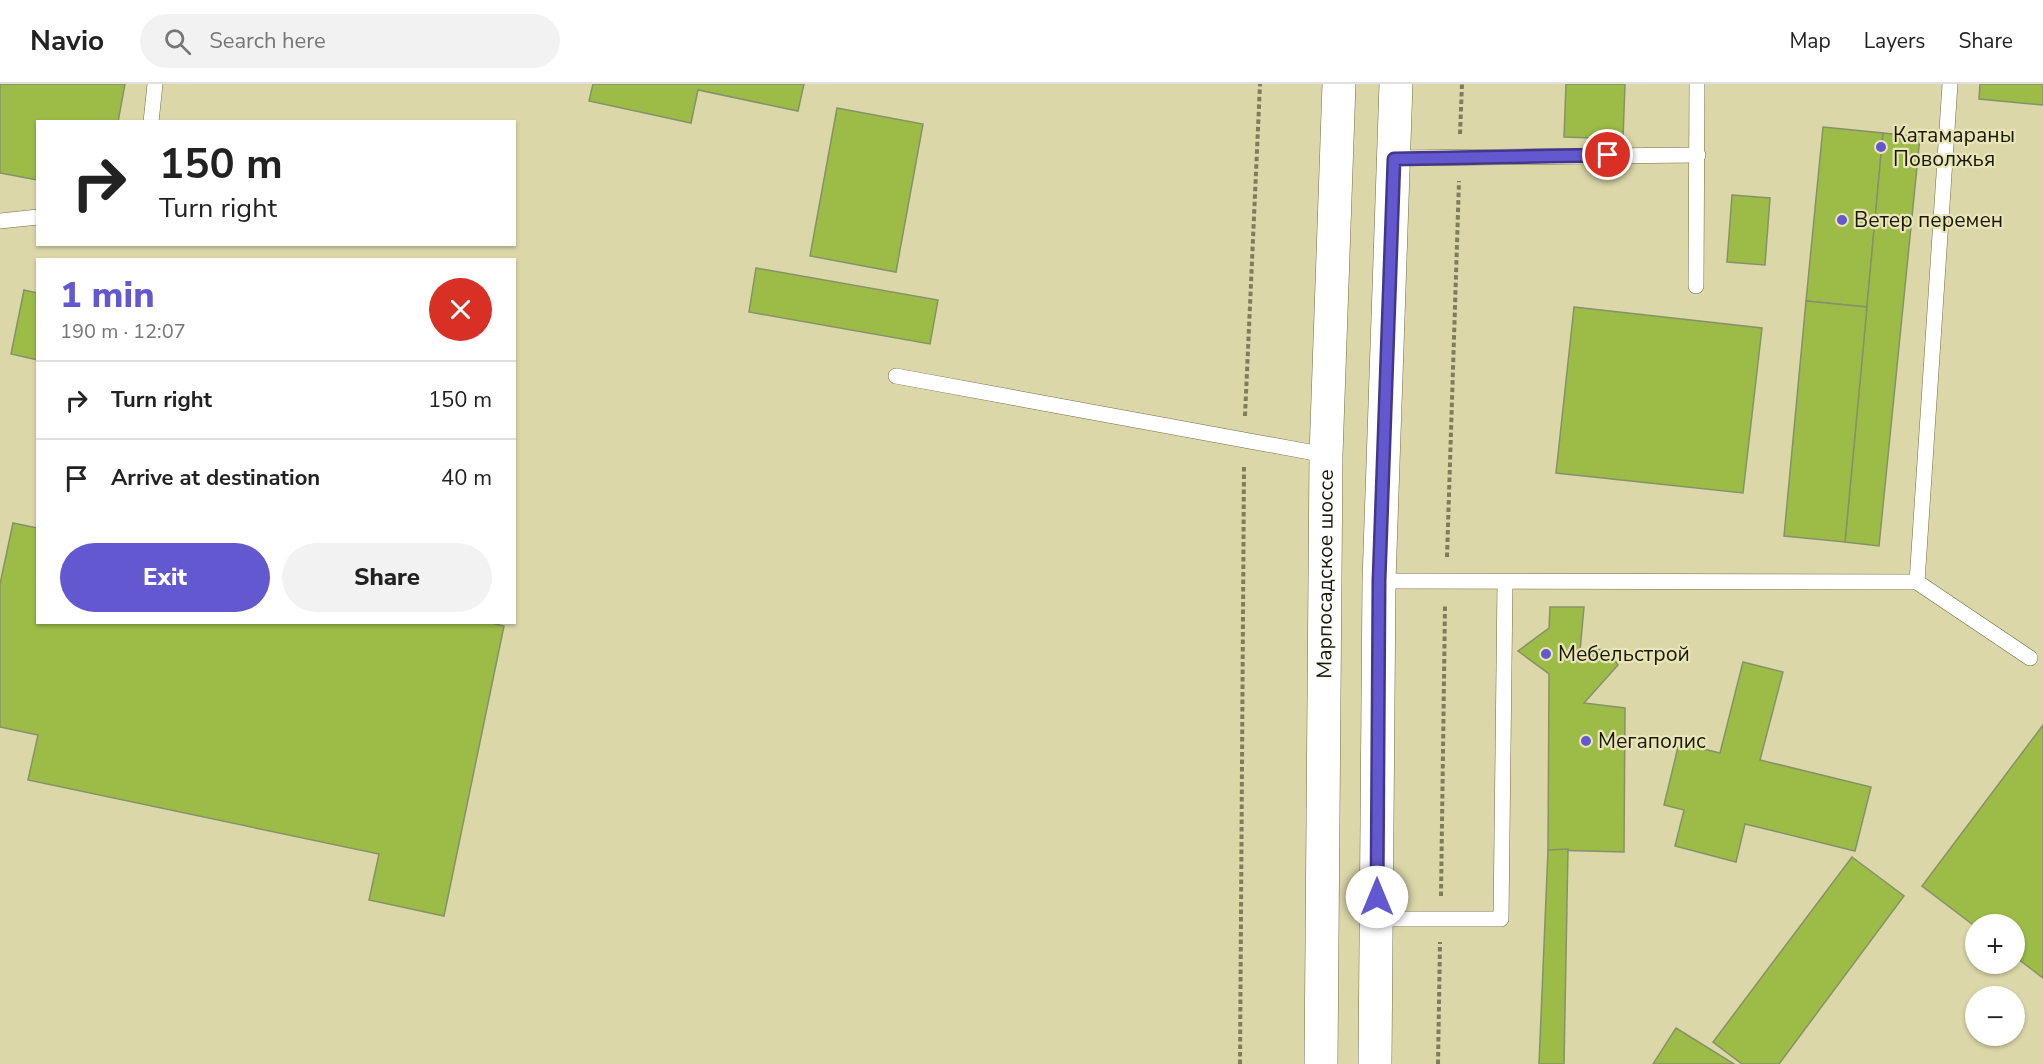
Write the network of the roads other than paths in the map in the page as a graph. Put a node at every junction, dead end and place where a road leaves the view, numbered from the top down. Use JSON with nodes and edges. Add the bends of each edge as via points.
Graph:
{"nodes":[{"id":1,"x":154,"y":84,"type":"edge"},
{"id":2,"x":1339,"y":84,"type":"edge"},
{"id":3,"x":1396,"y":84,"type":"edge"},
{"id":4,"x":1697,"y":84,"type":"edge"},
{"id":5,"x":1950,"y":84,"type":"edge"},
{"id":6,"x":151,"y":120,"type":"edge"},
{"id":7,"x":1698,"y":155,"type":"junction"},
{"id":8,"x":1394,"y":159,"type":"junction"},
{"id":9,"x":36,"y":217,"type":"edge"},
{"id":10,"x":0,"y":221,"type":"edge"},
{"id":11,"x":1696,"y":286,"type":"dead end"},
{"id":12,"x":896,"y":376,"type":"dead end"},
{"id":13,"x":1326,"y":455,"type":"junction"},
{"id":14,"x":1379,"y":581,"type":"junction"},
{"id":15,"x":1917,"y":582,"type":"junction"},
{"id":16,"x":1505,"y":583,"type":"junction"},
{"id":17,"x":2030,"y":658,"type":"dead end"},
{"id":18,"x":1376,"y":919,"type":"junction"},
{"id":19,"x":1321,"y":1064,"type":"edge"},
{"id":20,"x":1375,"y":1064,"type":"edge"}],
"edges":[{"from":1,"to":6,"type":"lane"},
{"from":2,"to":13,"type":"main road","name":"Марпосадское шоссе"},
{"from":3,"to":8,"type":"main road"},
{"from":4,"to":7,"type":"lane"},
{"from":5,"to":15,"type":"lane"},
{"from":7,"to":8,"type":"lane"},
{"from":7,"to":11,"type":"lane"},
{"from":8,"to":14,"type":"main road"},
{"from":9,"to":10,"type":"lane"},
{"from":12,"to":13,"type":"lane"},
{"from":13,"to":19,"type":"main road","name":"Марпосадское шоссе"},
{"from":14,"to":16,"type":"lane"},
{"from":14,"to":18,"type":"main road"},
{"from":15,"to":16,"type":"lane"},
{"from":15,"to":17,"type":"lane"},
{"from":16,"to":18,"type":"lane","via":[[1501,919]]},
{"from":18,"to":20,"type":"main road"}]}
